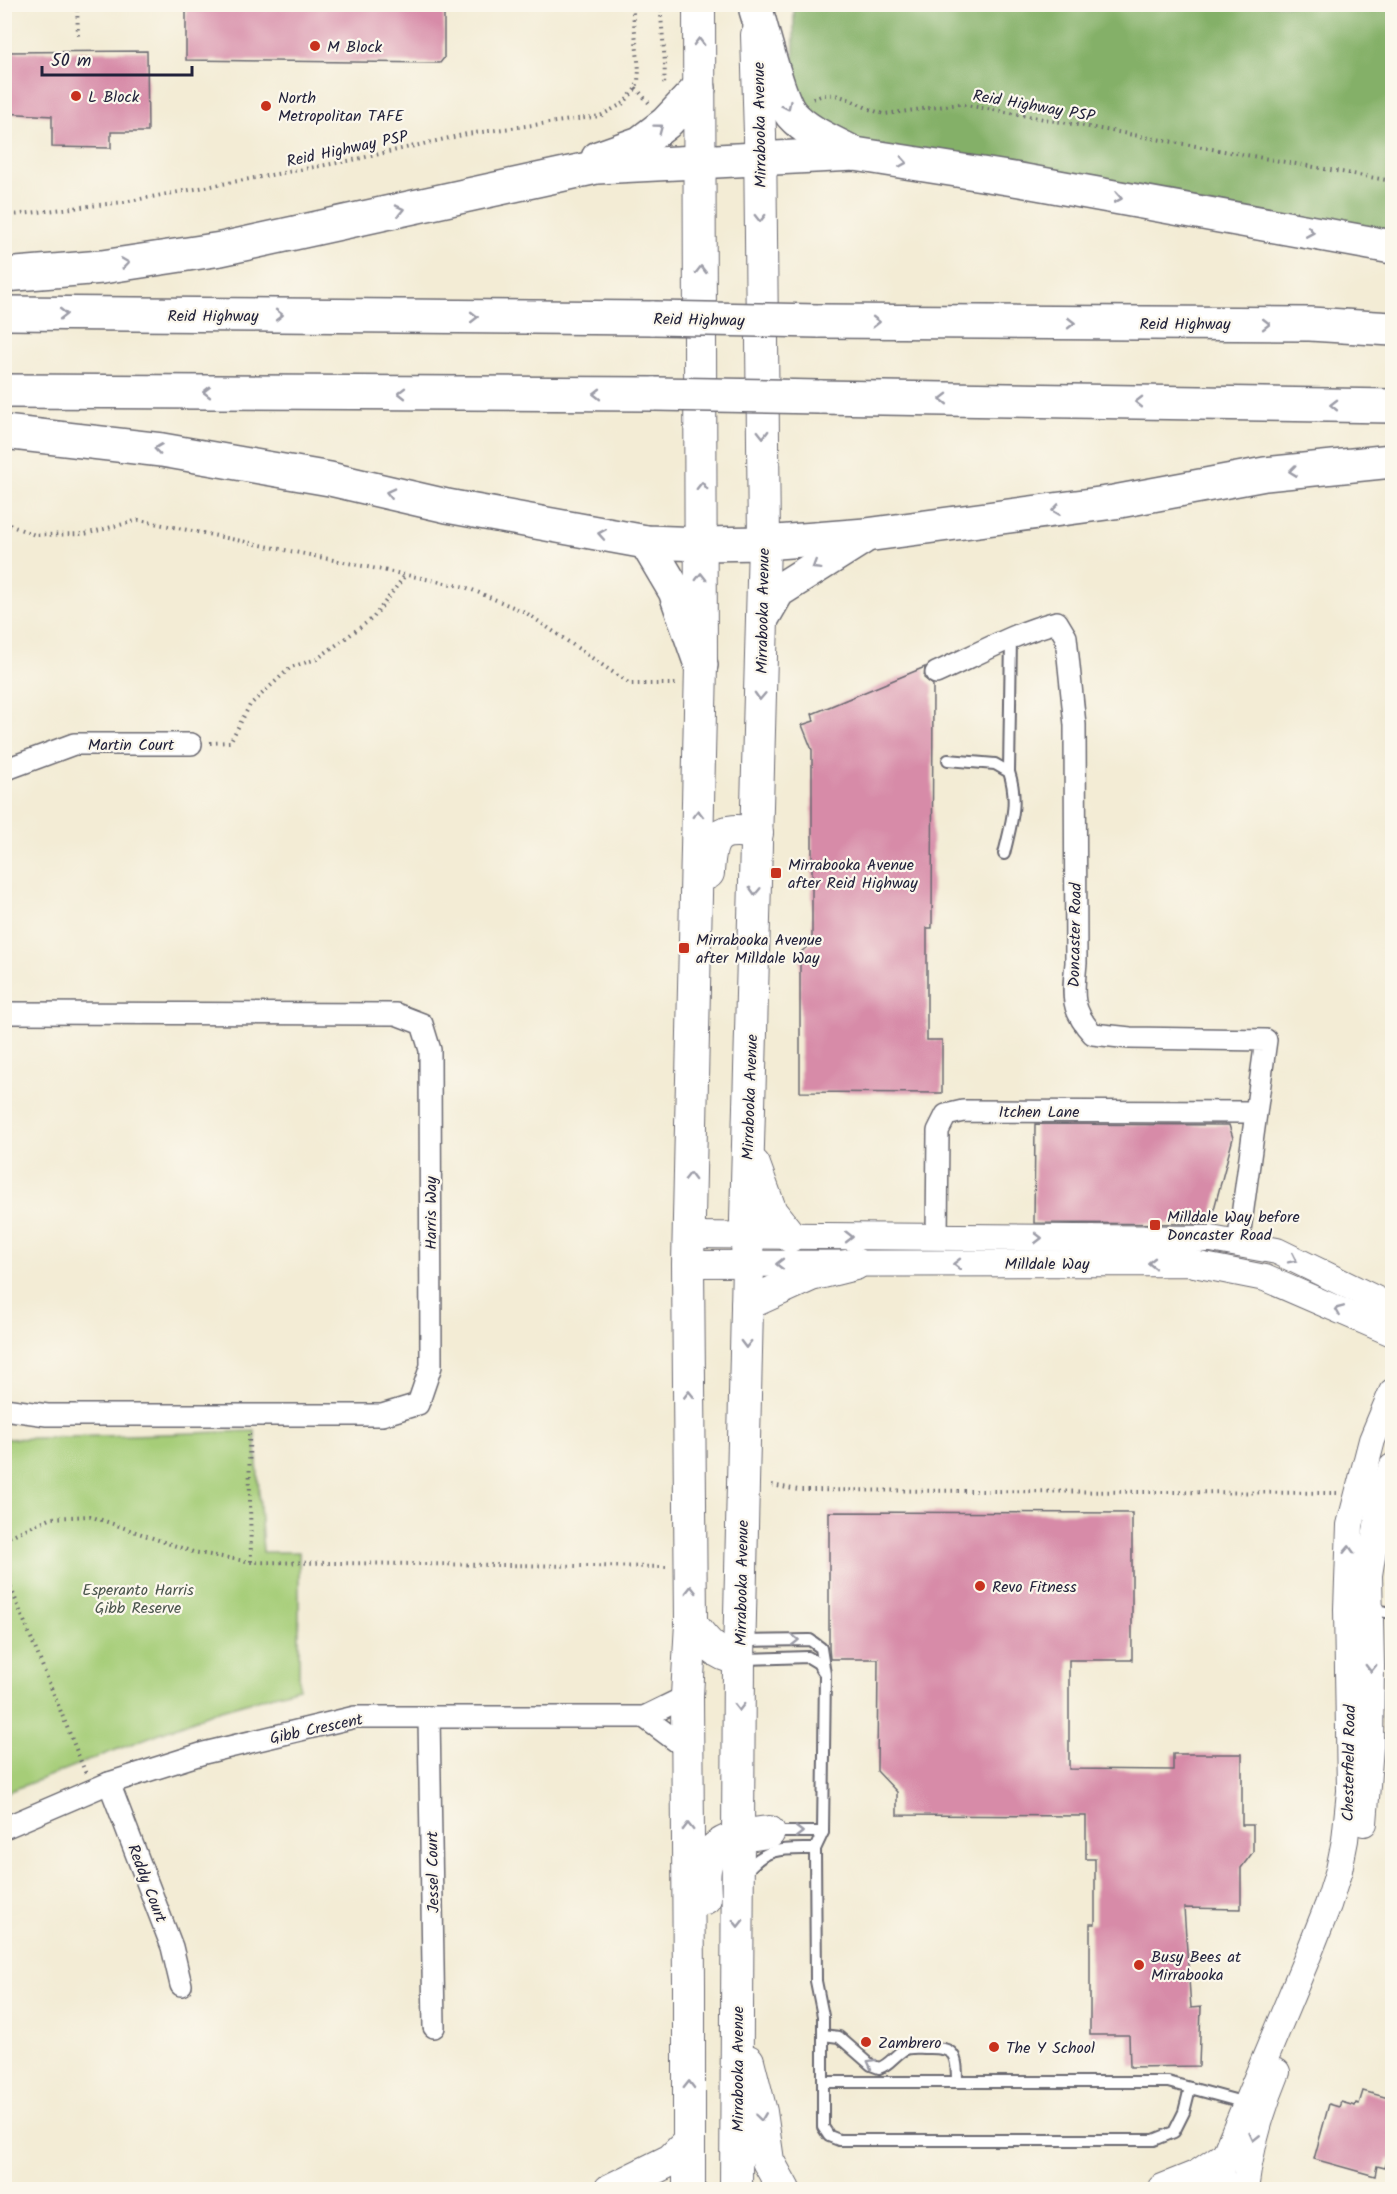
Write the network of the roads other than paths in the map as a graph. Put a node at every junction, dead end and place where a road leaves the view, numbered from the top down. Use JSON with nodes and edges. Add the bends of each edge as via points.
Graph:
{"nodes":[{"id":1,"x":699,"y":4,"type":"edge"},
{"id":2,"x":756,"y":7,"type":"edge"},
{"id":3,"x":699,"y":88,"type":"junction"},
{"id":4,"x":855,"y":154,"type":"junction"},
{"id":5,"x":760,"y":160,"type":"junction"},
{"id":6,"x":701,"y":163,"type":"junction"},
{"id":7,"x":548,"y":176,"type":"junction"},
{"id":8,"x":1392,"y":247,"type":"edge"},
{"id":9,"x":4,"y":275,"type":"edge"},
{"id":10,"x":4,"y":313,"type":"edge"},
{"id":11,"x":1392,"y":329,"type":"edge"},
{"id":12,"x":4,"y":391,"type":"edge"},
{"id":13,"x":1392,"y":406,"type":"edge"},
{"id":14,"x":4,"y":432,"type":"edge"},
{"id":15,"x":1392,"y":460,"type":"edge"},
{"id":16,"x":866,"y":535,"type":"junction"},
{"id":17,"x":646,"y":542,"type":"junction"},
{"id":18,"x":764,"y":543,"type":"junction"},
{"id":19,"x":702,"y":544,"type":"junction"},
{"id":20,"x":762,"y":616,"type":"junction"},
{"id":21,"x":1011,"y":638,"type":"junction"},
{"id":22,"x":688,"y":668,"type":"junction"},
{"id":23,"x":936,"y":673,"type":"dead end"},
{"id":24,"x":191,"y":744,"type":"road end"},
{"id":25,"x":948,"y":760,"type":"dead end"},
{"id":26,"x":4,"y":770,"type":"edge"},
{"id":27,"x":1009,"y":772,"type":"junction"},
{"id":28,"x":757,"y":833,"type":"junction"},
{"id":29,"x":1004,"y":854,"type":"dead end"},
{"id":30,"x":694,"y":972,"type":"junction"},
{"id":31,"x":4,"y":1013,"type":"edge"},
{"id":32,"x":1256,"y":1112,"type":"junction"},
{"id":33,"x":748,"y":1141,"type":"junction"},
{"id":34,"x":790,"y":1236,"type":"junction"},
{"id":35,"x":937,"y":1237,"type":"junction"},
{"id":36,"x":1238,"y":1245,"type":"junction"},
{"id":37,"x":688,"y":1250,"type":"junction"},
{"id":38,"x":746,"y":1250,"type":"junction"},
{"id":39,"x":855,"y":1264,"type":"junction"},
{"id":40,"x":747,"y":1304,"type":"junction"},
{"id":41,"x":1392,"y":1307,"type":"edge"},
{"id":42,"x":1392,"y":1333,"type":"edge"},
{"id":43,"x":1392,"y":1392,"type":"edge"},
{"id":44,"x":4,"y":1408,"type":"edge"},
{"id":45,"x":1392,"y":1467,"type":"edge"},
{"id":46,"x":1370,"y":1610,"type":"edge"},
{"id":47,"x":691,"y":1623,"type":"junction"},
{"id":48,"x":739,"y":1650,"type":"junction"},
{"id":49,"x":825,"y":1674,"type":"junction"},
{"id":50,"x":687,"y":1696,"type":"junction"},
{"id":51,"x":429,"y":1717,"type":"junction"},
{"id":52,"x":644,"y":1717,"type":"junction"},
{"id":53,"x":687,"y":1749,"type":"junction"},
{"id":54,"x":100,"y":1786,"type":"junction"},
{"id":55,"x":749,"y":1824,"type":"junction"},
{"id":56,"x":4,"y":1828,"type":"edge"},
{"id":57,"x":824,"y":1832,"type":"junction"},
{"id":58,"x":815,"y":1849,"type":"junction"},
{"id":59,"x":738,"y":1881,"type":"junction"},
{"id":60,"x":689,"y":1984,"type":"junction"},
{"id":61,"x":181,"y":1985,"type":"dead end"},
{"id":62,"x":737,"y":2020,"type":"junction"},
{"id":63,"x":434,"y":2026,"type":"dead end"},
{"id":64,"x":823,"y":2035,"type":"junction"},
{"id":65,"x":823,"y":2082,"type":"junction"},
{"id":66,"x":957,"y":2082,"type":"junction"},
{"id":67,"x":1190,"y":2088,"type":"junction"},
{"id":68,"x":1253,"y":2106,"type":"junction"},
{"id":69,"x":688,"y":2143,"type":"junction"},
{"id":70,"x":1223,"y":2159,"type":"junction"},
{"id":71,"x":610,"y":2190,"type":"edge"},
{"id":72,"x":689,"y":2190,"type":"edge"},
{"id":73,"x":736,"y":2190,"type":"edge"},
{"id":74,"x":784,"y":2190,"type":"edge"},
{"id":75,"x":1163,"y":2190,"type":"edge"},
{"id":76,"x":1220,"y":2190,"type":"edge"},
{"id":77,"x":1245,"y":2190,"type":"edge"}],
"edges":[{"from":3,"to":1,"type":"main road","one_way":true},
{"from":2,"to":4,"type":"highway","one_way":true,"via":[[790,114]]},
{"from":2,"to":5,"type":"main road","name":"Mirrabooka Avenue"},
{"from":3,"to":6,"type":"main road"},
{"from":7,"to":3,"type":"highway","one_way":true,"via":[[640,143],[662,118]]},
{"from":4,"to":5,"type":"highway"},
{"from":4,"to":8,"type":"highway","one_way":true},
{"from":5,"to":6,"type":"highway"},
{"from":5,"to":18,"type":"main road","name":"Mirrabooka Avenue","one_way":true},
{"from":6,"to":7,"type":"highway","via":[[597,167]]},
{"from":19,"to":6,"type":"main road","one_way":true},
{"from":9,"to":7,"type":"highway","one_way":true,"via":[[102,267],[221,249]]},
{"from":10,"to":11,"type":"highway","name":"Reid Highway","one_way":true,"bridge":true,"via":[[1310,324]]},
{"from":13,"to":12,"type":"highway","one_way":true,"bridge":true,"via":[[655,394]]},
{"from":17,"to":14,"type":"highway","one_way":true,"via":[[162,450]]},
{"from":15,"to":16,"type":"highway","one_way":true,"via":[[1265,474],[1114,502]]},
{"from":16,"to":18,"type":"highway"},
{"from":16,"to":20,"type":"highway","one_way":true,"via":[[778,591]]},
{"from":17,"to":19,"type":"highway"},
{"from":17,"to":22,"type":"highway","via":[[675,591]]},
{"from":18,"to":19,"type":"highway"},
{"from":18,"to":20,"type":"main road","name":"Mirrabooka Avenue"},
{"from":22,"to":19,"type":"main road","one_way":true},
{"from":20,"to":28,"type":"main road","name":"Mirrabooka Avenue","one_way":true},
{"from":21,"to":23,"type":"street","name":"Doncaster Road"},
{"from":21,"to":27,"type":"lane"},
{"from":21,"to":32,"type":"street","name":"Doncaster Road","via":[[1057,622],[1066,637],[1075,725],[1073,998],[1080,1022],[1093,1034],[1130,1038],[1266,1041]]},
{"from":30,"to":22,"type":"main road","one_way":true},
{"from":24,"to":26,"type":"street","name":"Martin Court","via":[[74,744]]},
{"from":25,"to":27,"type":"lane","via":[[994,764]]},
{"from":27,"to":29,"type":"lane","via":[[1015,809]]},
{"from":28,"to":30,"type":"main road","via":[[729,831],[712,843]]},
{"from":28,"to":33,"type":"main road","name":"Mirrabooka Avenue","one_way":true},
{"from":37,"to":30,"type":"main road","one_way":true},
{"from":31,"to":44,"type":"street","name":"Harris Way","via":[[396,1014],[422,1024],[430,1050],[431,1366],[418,1404],[382,1415],[46,1415]]},
{"from":32,"to":35,"type":"street","name":"Itchen Lane","via":[[963,1111],[946,1115],[938,1131]]},
{"from":32,"to":36,"type":"street","name":"Doncaster Road"},
{"from":33,"to":34,"type":"main road","via":[[770,1210]]},
{"from":33,"to":38,"type":"main road","name":"Mirrabooka Avenue"},
{"from":34,"to":35,"type":"street","name":"Milldale Way","one_way":true},
{"from":34,"to":38,"type":"street","name":"Milldale Way"},
{"from":35,"to":36,"type":"street","name":"Milldale Way","one_way":true,"via":[[1211,1239]]},
{"from":36,"to":41,"type":"street","name":"Milldale Way","one_way":true,"via":[[1277,1251]]},
{"from":37,"to":38,"type":"street","name":"Milldale Way"},
{"from":47,"to":37,"type":"main road","one_way":true},
{"from":39,"to":38,"type":"street","name":"Milldale Way","one_way":true},
{"from":38,"to":40,"type":"main road","name":"Mirrabooka Avenue"},
{"from":39,"to":40,"type":"main road","via":[[811,1275]]},
{"from":42,"to":39,"type":"street","name":"Milldale Way","one_way":true,"via":[[1265,1278],[1189,1263]]},
{"from":40,"to":48,"type":"main road","name":"Mirrabooka Avenue","one_way":true},
{"from":46,"to":43,"type":"street","name":"Chesterfield Road","one_way":true,"via":[[1350,1525],[1372,1440]]},
{"from":45,"to":46,"type":"street","name":"Chesterfield Road","via":[[1378,1517]]},
{"from":46,"to":68,"type":"street","name":"Chesterfield Road","via":[[1369,1768],[1356,1870],[1346,1903]]},
{"from":47,"to":48,"type":"main road","via":[[725,1656]]},
{"from":47,"to":50,"type":"main road"},
{"from":48,"to":49,"type":"lane","via":[[808,1657]]},
{"from":48,"to":49,"type":"lane","one_way":true,"via":[[810,1640],[821,1648]]},
{"from":48,"to":55,"type":"main road","name":"Mirrabooka Avenue","one_way":true},
{"from":49,"to":57,"type":"lane"},
{"from":50,"to":52,"type":"street","name":"Gibb Crescent"},
{"from":50,"to":53,"type":"main road"},
{"from":51,"to":52,"type":"street","name":"Gibb Crescent"},
{"from":51,"to":54,"type":"street","name":"Gibb Crescent","via":[[355,1717],[204,1753]]},
{"from":51,"to":63,"type":"street","name":"Jessel Court"},
{"from":52,"to":53,"type":"street"},
{"from":60,"to":53,"type":"main road","one_way":true},
{"from":54,"to":56,"type":"street","name":"Gibb Crescent"},
{"from":54,"to":61,"type":"street","name":"Reddy Court","via":[[172,1947]]},
{"from":55,"to":57,"type":"lane","one_way":true},
{"from":55,"to":59,"type":"main road","name":"Mirrabooka Avenue"},
{"from":55,"to":60,"type":"main road","via":[[706,1863],[704,1933]]},
{"from":57,"to":58,"type":"lane"},
{"from":58,"to":59,"type":"lane","via":[[776,1850],[762,1856]]},
{"from":58,"to":64,"type":"lane","via":[[816,1981]]},
{"from":59,"to":62,"type":"main road","name":"Mirrabooka Avenue","one_way":true},
{"from":69,"to":60,"type":"main road","one_way":true},
{"from":62,"to":73,"type":"main road","name":"Mirrabooka Avenue"},
{"from":62,"to":74,"type":"main road","one_way":true,"via":[[761,2112],[768,2161]]},
{"from":64,"to":65,"type":"lane"},
{"from":66,"to":64,"type":"lane","one_way":true,"via":[[957,2062],[944,2048],[910,2048],[879,2068],[839,2037]]},
{"from":65,"to":66,"type":"lane"},
{"from":65,"to":67,"type":"lane","via":[[823,2127],[829,2136],[839,2140],[1154,2140],[1174,2132]]},
{"from":66,"to":67,"type":"lane","via":[[1168,2082]]},
{"from":67,"to":68,"type":"lane"},
{"from":68,"to":70,"type":"street","name":"Chesterfield Road"},
{"from":68,"to":77,"type":"street","name":"Chesterfield Road","one_way":true,"via":[[1253,2139]]},
{"from":69,"to":71,"type":"main road","via":[[671,2160]]},
{"from":69,"to":72,"type":"main road"},
{"from":70,"to":75,"type":"main road","via":[[1198,2176]]},
{"from":70,"to":76,"type":"street","name":"Chesterfield Road"}]}
